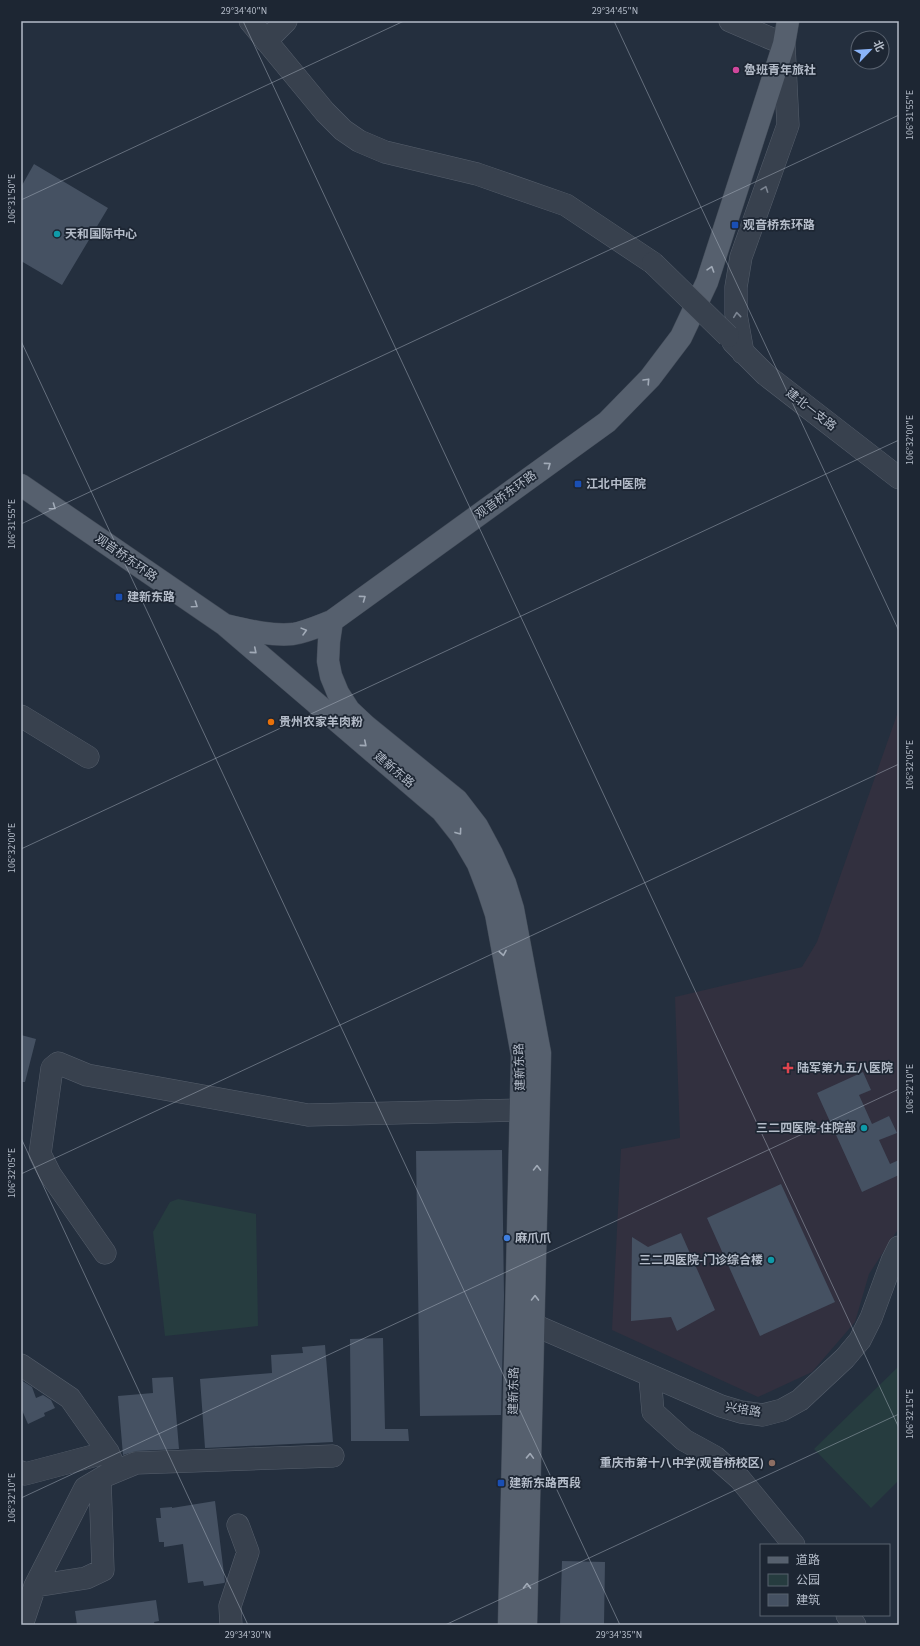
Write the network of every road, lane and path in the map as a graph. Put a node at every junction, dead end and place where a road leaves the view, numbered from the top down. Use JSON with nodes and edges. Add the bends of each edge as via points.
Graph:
{"nodes":[{"id":1,"x":250,"y":21,"type":"edge"},
{"id":2,"x":286,"y":21,"type":"edge"},
{"id":3,"x":730,"y":21,"type":"edge"},
{"id":4,"x":788,"y":21,"type":"edge"},
{"id":5,"x":266,"y":41,"type":"junction"},
{"id":6,"x":784,"y":44,"type":"junction"},
{"id":7,"x":743,"y":353,"type":"junction"},
{"id":8,"x":899,"y":478,"type":"edge"},
{"id":9,"x":21,"y":485,"type":"edge"},
{"id":10,"x":332,"y":621,"type":"junction"},
{"id":11,"x":225,"y":625,"type":"junction"},
{"id":12,"x":21,"y":716,"type":"edge"},
{"id":13,"x":88,"y":757,"type":"dead end"},
{"id":14,"x":520,"y":1110,"type":"junction"},
{"id":15,"x":899,"y":1247,"type":"edge"},
{"id":16,"x":105,"y":1253,"type":"dead end"},
{"id":17,"x":525,"y":1321,"type":"junction"},
{"id":18,"x":21,"y":1365,"type":"edge"},
{"id":19,"x":650,"y":1377,"type":"junction"},
{"id":20,"x":333,"y":1456,"type":"dead end"},
{"id":21,"x":108,"y":1467,"type":"junction"},
{"id":22,"x":21,"y":1472,"type":"edge"},
{"id":23,"x":238,"y":1525,"type":"dead end"},
{"id":24,"x":793,"y":1544,"type":"edge"},
{"id":25,"x":35,"y":1586,"type":"junction"},
{"id":26,"x":848,"y":1616,"type":"edge"},
{"id":27,"x":22,"y":1625,"type":"edge"},
{"id":28,"x":231,"y":1625,"type":"edge"},
{"id":29,"x":509,"y":1625,"type":"edge"},
{"id":30,"x":526,"y":1625,"type":"edge"},
{"id":31,"x":855,"y":1625,"type":"edge"}],
"edges":[{"from":1,"to":5,"type":"street","name":"建北一支路"},
{"from":2,"to":5,"type":"street"},
{"from":3,"to":6,"type":"street"},
{"from":4,"to":6,"type":"main road","name":"观音桥东环路"},
{"from":5,"to":7,"type":"street","name":"建北一支路","bridge":true,"via":[[325,112],[343,130],[359,141],[385,152],[476,174],[566,205],[654,263]]},
{"from":7,"to":6,"type":"street","one_way":true,"via":[[736,314],[736,287],[741,257],[788,125]]},
{"from":10,"to":6,"type":"main road","name":"观音桥东环路","one_way":true,"via":[[607,422],[650,378],[681,337],[707,282]]},
{"from":7,"to":8,"type":"street","name":"建北一支路","via":[[797,401]]},
{"from":9,"to":11,"type":"main road","name":"观音桥东环路","one_way":true},
{"from":11,"to":10,"type":"main road","name":"观音桥东环路","one_way":true,"via":[[264,633],[293,634]]},
{"from":17,"to":10,"type":"main road","name":"建新东路","one_way":true,"via":[[540,1053],[513,909],[492,854],[477,826],[456,800],[366,726],[338,693],[328,661]]},
{"from":11,"to":14,"type":"main road","name":"建新东路","one_way":true,"via":[[442,811],[461,835],[478,864],[496,914],[522,1055]]},
{"from":12,"to":13,"type":"street"},
{"from":14,"to":16,"type":"street","via":[[308,1116],[87,1075],[58,1063],[52,1068],[40,1154],[50,1174]]},
{"from":14,"to":17,"type":"main road","name":"建新东路"},
{"from":15,"to":19,"type":"street","name":"兴培路","via":[[860,1340],[845,1358],[800,1400],[782,1410],[764,1414],[741,1412]]},
{"from":17,"to":19,"type":"street","name":"兴培路"},
{"from":17,"to":29,"type":"main road","name":"建新东路"},
{"from":30,"to":17,"type":"main road","name":"建新东路","one_way":true},
{"from":18,"to":21,"type":"street","via":[[70,1398]]},
{"from":19,"to":24,"type":"street","via":[[653,1412],[684,1440],[715,1457],[740,1479]]},
{"from":20,"to":21,"type":"street","via":[[136,1463]]},
{"from":21,"to":22,"type":"street","via":[[25,1474]]},
{"from":21,"to":25,"type":"street","via":[[85,1488]]},
{"from":21,"to":25,"type":"street","via":[[103,1570],[86,1578]]},
{"from":23,"to":28,"type":"street","via":[[248,1552],[230,1606]]},
{"from":25,"to":27,"type":"street"},
{"from":26,"to":31,"type":"street"}]}
